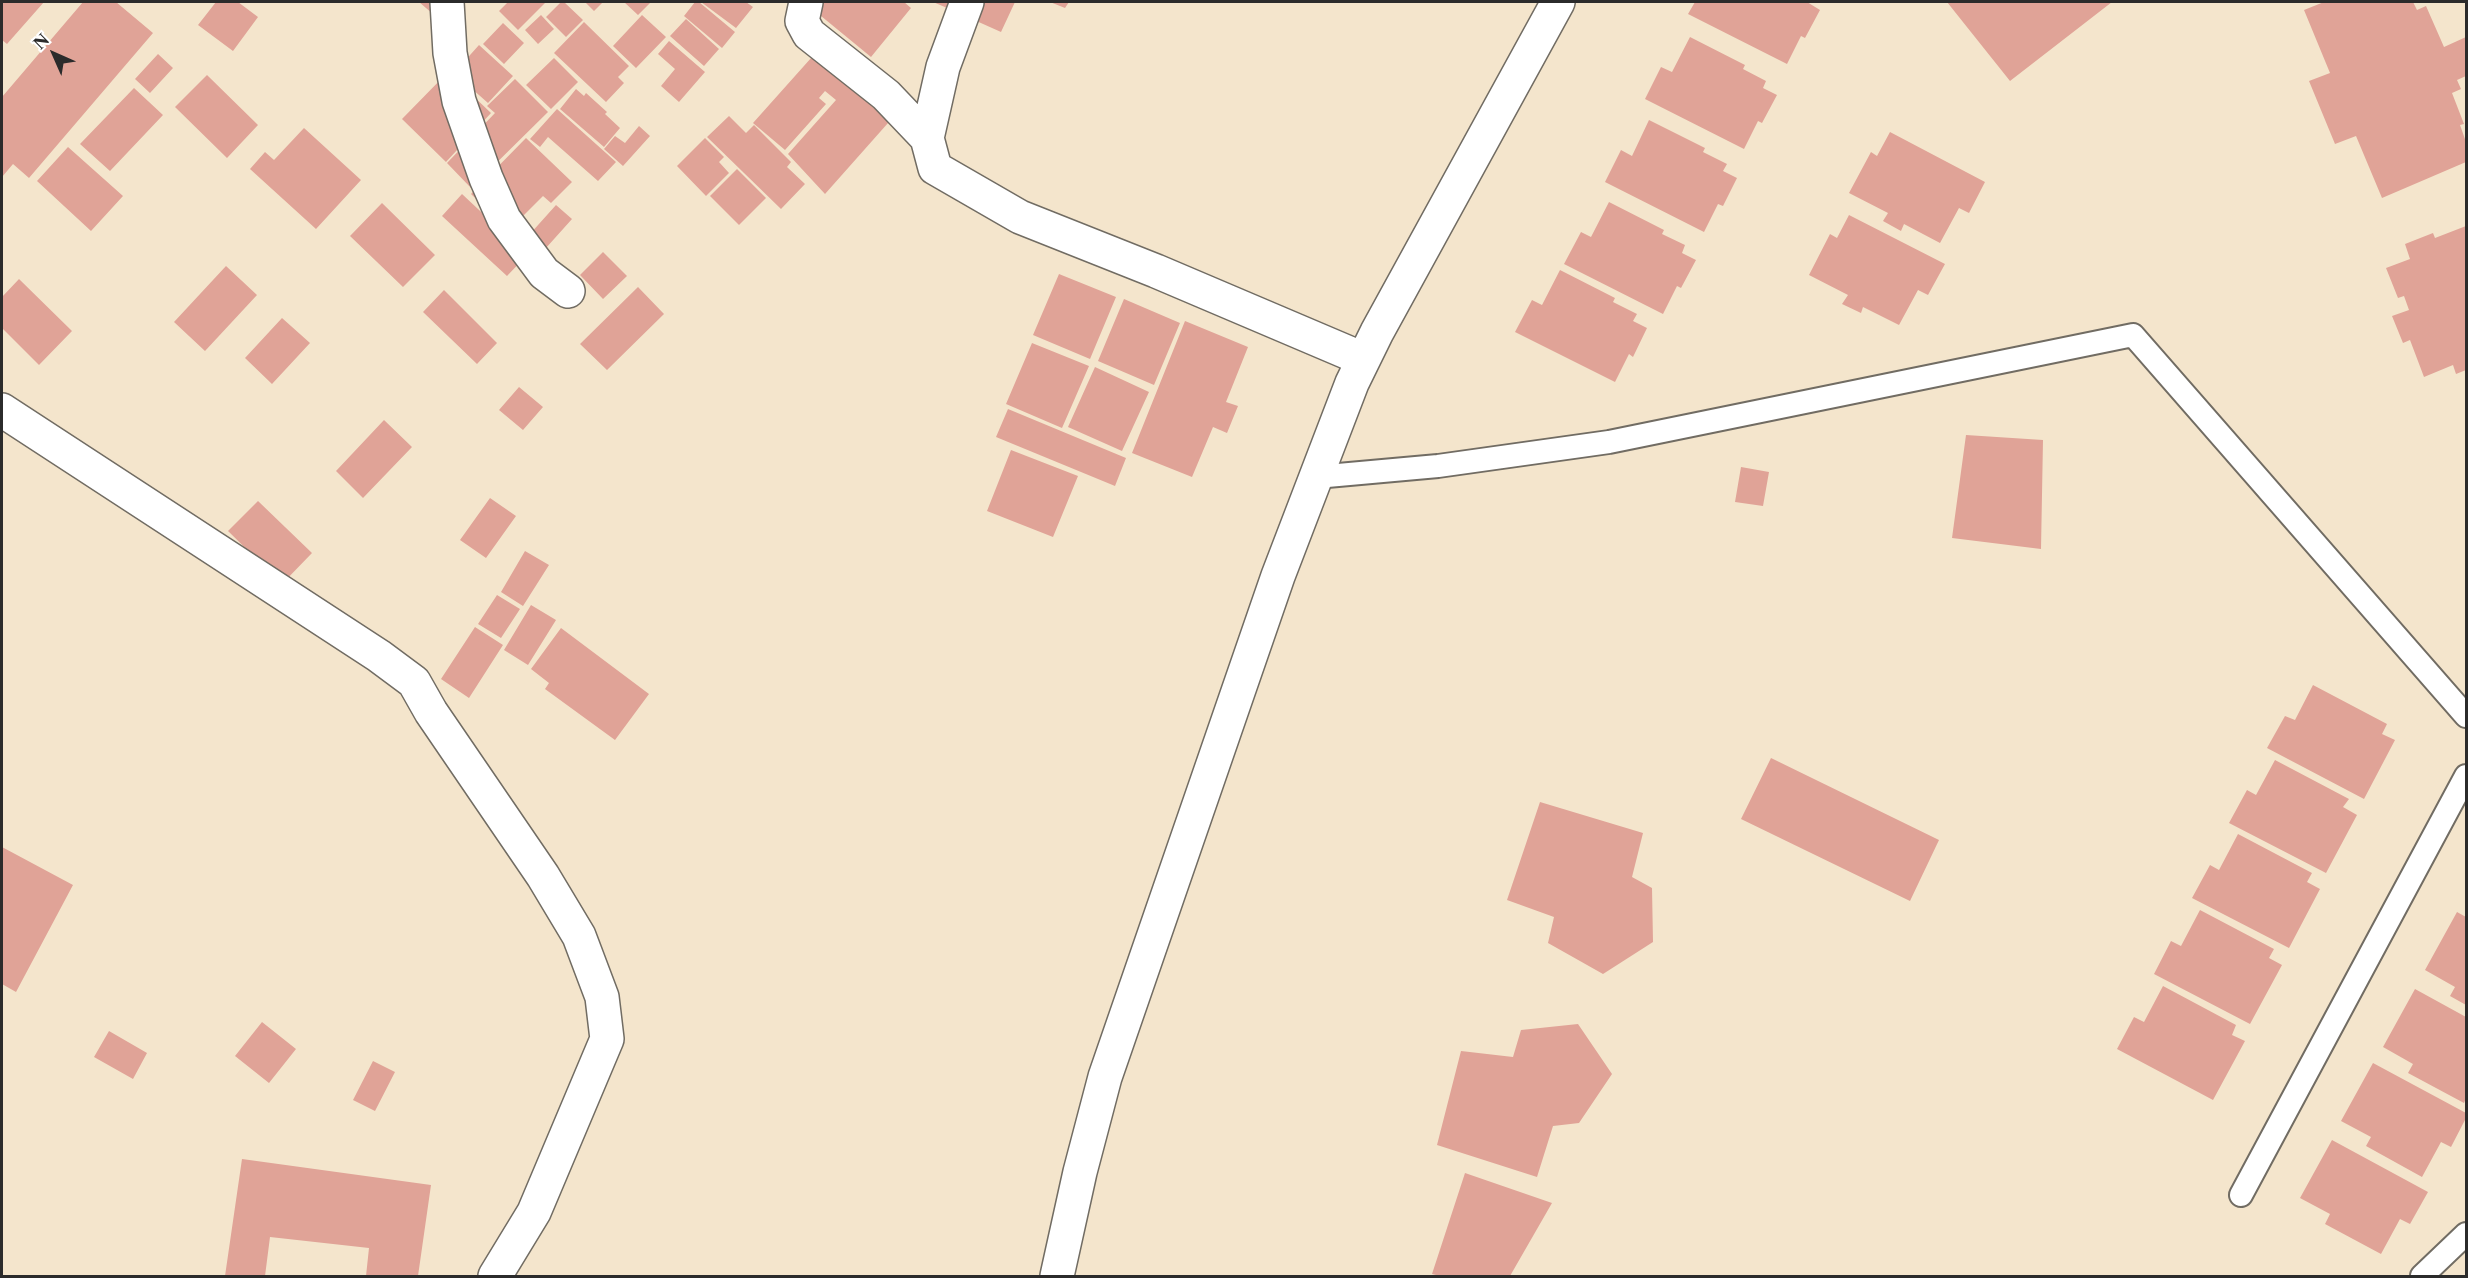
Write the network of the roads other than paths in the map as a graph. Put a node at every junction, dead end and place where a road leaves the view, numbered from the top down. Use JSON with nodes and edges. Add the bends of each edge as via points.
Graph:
{"nodes":[{"id":1,"x":447,"y":2,"type":"edge"},
{"id":2,"x":806,"y":2,"type":"edge"},
{"id":3,"x":967,"y":2,"type":"edge"},
{"id":4,"x":1558,"y":2,"type":"edge"},
{"id":5,"x":927,"y":138,"type":"junction"},
{"id":6,"x":568,"y":291,"type":"dead end"},
{"id":7,"x":1363,"y":359,"type":"junction"},
{"id":8,"x":2,"y":410,"type":"edge"},
{"id":9,"x":1316,"y":477,"type":"junction"},
{"id":10,"x":2466,"y":716,"type":"edge"},
{"id":11,"x":2466,"y":776,"type":"edge"},
{"id":12,"x":2241,"y":1195,"type":"dead end"},
{"id":13,"x":2466,"y":1234,"type":"edge"},
{"id":14,"x":495,"y":1276,"type":"edge"},
{"id":15,"x":1057,"y":1276,"type":"edge"},
{"id":16,"x":2422,"y":1276,"type":"edge"}],
"edges":[{"from":1,"to":6,"type":"street","via":[[450,53],[459,101],[486,178],[504,219],[544,273]]},
{"from":2,"to":5,"type":"street","via":[[802,21],[809,34],[886,95]]},
{"from":3,"to":5,"type":"street","via":[[943,67]]},
{"from":4,"to":7,"type":"street"},
{"from":5,"to":7,"type":"street","via":[[935,168],[1020,217]]},
{"from":7,"to":9,"type":"street"},
{"from":8,"to":14,"type":"street","via":[[414,682],[579,936],[602,997],[607,1039],[534,1212]]},
{"from":9,"to":10,"type":"lane","via":[[1438,466],[1609,442],[2133,334]]},
{"from":9,"to":15,"type":"street","via":[[1278,576],[1105,1077]]},
{"from":11,"to":12,"type":"lane"},
{"from":13,"to":16,"type":"lane"}]}
